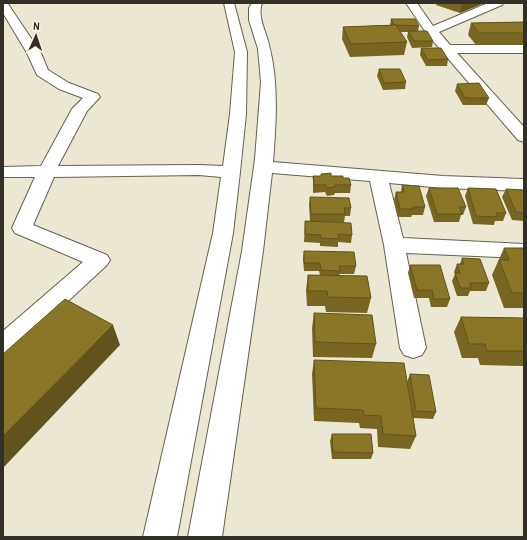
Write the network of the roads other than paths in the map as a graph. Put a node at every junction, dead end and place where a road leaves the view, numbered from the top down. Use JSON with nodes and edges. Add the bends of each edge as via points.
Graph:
{"nodes":[{"id":1,"x":229,"y":3,"type":"edge"},
{"id":2,"x":411,"y":3,"type":"edge"},
{"id":3,"x":498,"y":3,"type":"edge"},
{"id":4,"x":3,"y":5,"type":"edge"},
{"id":5,"x":254,"y":5,"type":"edge"},
{"id":6,"x":431,"y":31,"type":"junction"},
{"id":7,"x":447,"y":49,"type":"junction"},
{"id":8,"x":524,"y":49,"type":"edge"},
{"id":9,"x":524,"y":137,"type":"edge"},
{"id":10,"x":264,"y":167,"type":"junction"},
{"id":11,"x":47,"y":171,"type":"junction"},
{"id":12,"x":3,"y":172,"type":"edge"},
{"id":13,"x":231,"y":172,"type":"junction"},
{"id":14,"x":378,"y":177,"type":"junction"},
{"id":15,"x":524,"y":186,"type":"edge"},
{"id":16,"x":394,"y":245,"type":"junction"},
{"id":17,"x":524,"y":251,"type":"edge"},
{"id":18,"x":3,"y":346,"type":"edge"},
{"id":19,"x":413,"y":348,"type":"dead end"},
{"id":20,"x":160,"y":537,"type":"edge"},
{"id":21,"x":205,"y":537,"type":"edge"}],
"edges":[{"from":1,"to":13,"type":"street","via":[[241,52],[238,114]]},
{"from":2,"to":6,"type":"street"},
{"from":3,"to":6,"type":"street"},
{"from":4,"to":11,"type":"street","via":[[34,53],[42,72],[64,86],[93,97],[80,109]]},
{"from":5,"to":10,"type":"street","via":[[268,71]]},
{"from":6,"to":7,"type":"street"},
{"from":7,"to":8,"type":"street"},
{"from":7,"to":9,"type":"street"},
{"from":10,"to":14,"type":"street"},
{"from":10,"to":21,"type":"street"},
{"from":11,"to":12,"type":"street"},
{"from":11,"to":13,"type":"street"},
{"from":11,"to":18,"type":"street","via":[[22,228],[99,260]]},
{"from":13,"to":20,"type":"street","via":[[223,232]]},
{"from":14,"to":15,"type":"street"},
{"from":14,"to":16,"type":"street"},
{"from":16,"to":17,"type":"street"},
{"from":16,"to":19,"type":"street"}]}
